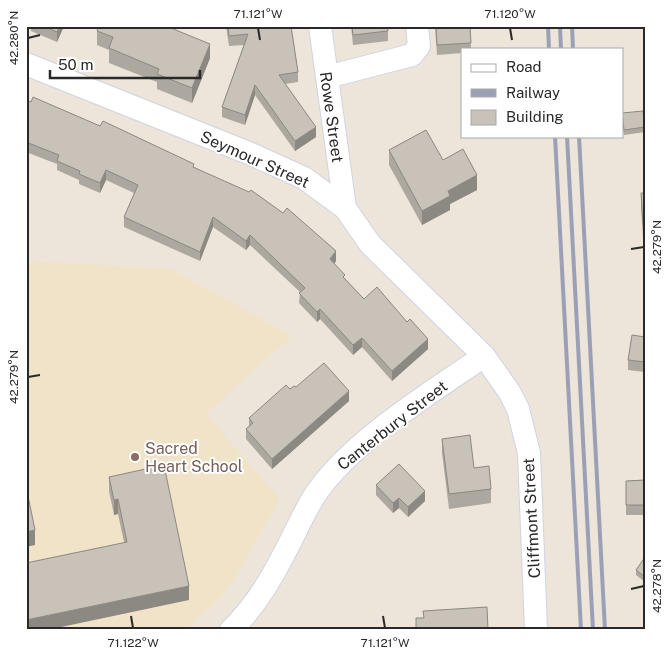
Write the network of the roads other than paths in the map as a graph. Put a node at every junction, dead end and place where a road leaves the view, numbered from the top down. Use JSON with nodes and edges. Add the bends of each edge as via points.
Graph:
{"nodes":[{"id":1,"x":320,"y":26,"type":"edge"},
{"id":2,"x":417,"y":26,"type":"edge"},
{"id":3,"x":26,"y":64,"type":"edge"},
{"id":4,"x":326,"y":77,"type":"junction"},
{"id":5,"x":345,"y":208,"type":"junction"},
{"id":6,"x":484,"y":356,"type":"junction"},
{"id":7,"x":241,"y":627,"type":"edge"},
{"id":8,"x":536,"y":630,"type":"edge"}],
"edges":[{"from":1,"to":4,"type":"street","name":"Rowe Street"},
{"from":2,"to":4,"type":"street","via":[[419,46],[412,55]]},
{"from":3,"to":5,"type":"street","name":"Seymour Street","via":[[278,166],[304,178]]},
{"from":4,"to":5,"type":"street","name":"Rowe Street"},
{"from":5,"to":6,"type":"street","name":"Seymour Street","via":[[370,244]]},
{"from":6,"to":7,"type":"street","name":"Canterbury Street","via":[[376,433],[328,477],[305,510],[286,552]]},
{"from":6,"to":8,"type":"street","name":"Cliffmont Street","via":[[518,409],[529,453]]}]}
